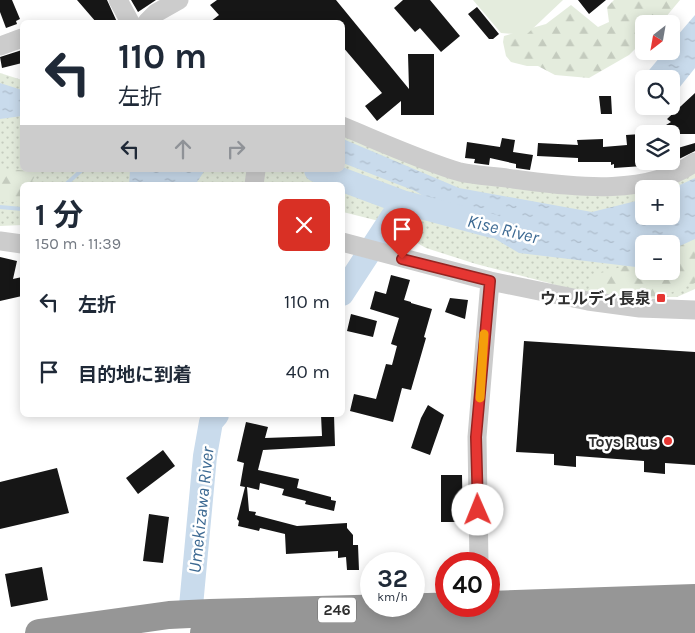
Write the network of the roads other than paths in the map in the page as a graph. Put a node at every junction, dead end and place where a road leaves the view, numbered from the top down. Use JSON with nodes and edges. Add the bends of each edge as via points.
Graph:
{"nodes":[{"id":1,"x":118,"y":0,"type":"edge"},
{"id":2,"x":179,"y":0,"type":"edge"},
{"id":3,"x":129,"y":20,"type":"edge"},
{"id":4,"x":149,"y":20,"type":"edge"},
{"id":5,"x":20,"y":39,"type":"edge"},
{"id":6,"x":0,"y":46,"type":"edge"},
{"id":7,"x":345,"y":127,"type":"edge"},
{"id":8,"x":695,"y":162,"type":"edge"},
{"id":9,"x":0,"y":241,"type":"edge"},
{"id":10,"x":20,"y":244,"type":"edge"},
{"id":11,"x":351,"y":244,"type":"edge"},
{"id":12,"x":490,"y":281,"type":"junction"},
{"id":13,"x":695,"y":310,"type":"edge"},
{"id":14,"x":480,"y":552,"type":"edge"},
{"id":15,"x":695,"y":598,"type":"edge"},
{"id":16,"x":435,"y":609,"type":"edge"},
{"id":17,"x":500,"y":612,"type":"edge"},
{"id":18,"x":500,"y":613,"type":"edge"},
{"id":19,"x":435,"y":616,"type":"edge"},
{"id":20,"x":695,"y":619,"type":"edge"},
{"id":21,"x":218,"y":629,"type":"edge"},
{"id":22,"x":39,"y":633,"type":"edge"}],
"edges":[{"from":1,"to":3,"type":"street"},
{"from":2,"to":4,"type":"street"},
{"from":5,"to":6,"type":"street"},
{"from":7,"to":8,"type":"street","via":[[462,172],[572,186],[630,185],[682,172]]},
{"from":9,"to":10,"type":"street"},
{"from":11,"to":12,"type":"street"},
{"from":12,"to":13,"type":"street","via":[[588,301],[640,308]]},
{"from":12,"to":14,"type":"street","via":[[476,437]]},
{"from":15,"to":17,"type":"highway","number":"246"},
{"from":16,"to":21,"type":"highway","number":"246"},
{"from":18,"to":20,"type":"highway","number":"246"},
{"from":19,"to":21,"type":"highway","number":"246"},
{"from":21,"to":22,"type":"highway","number":"246","via":[[169,616]]}]}
